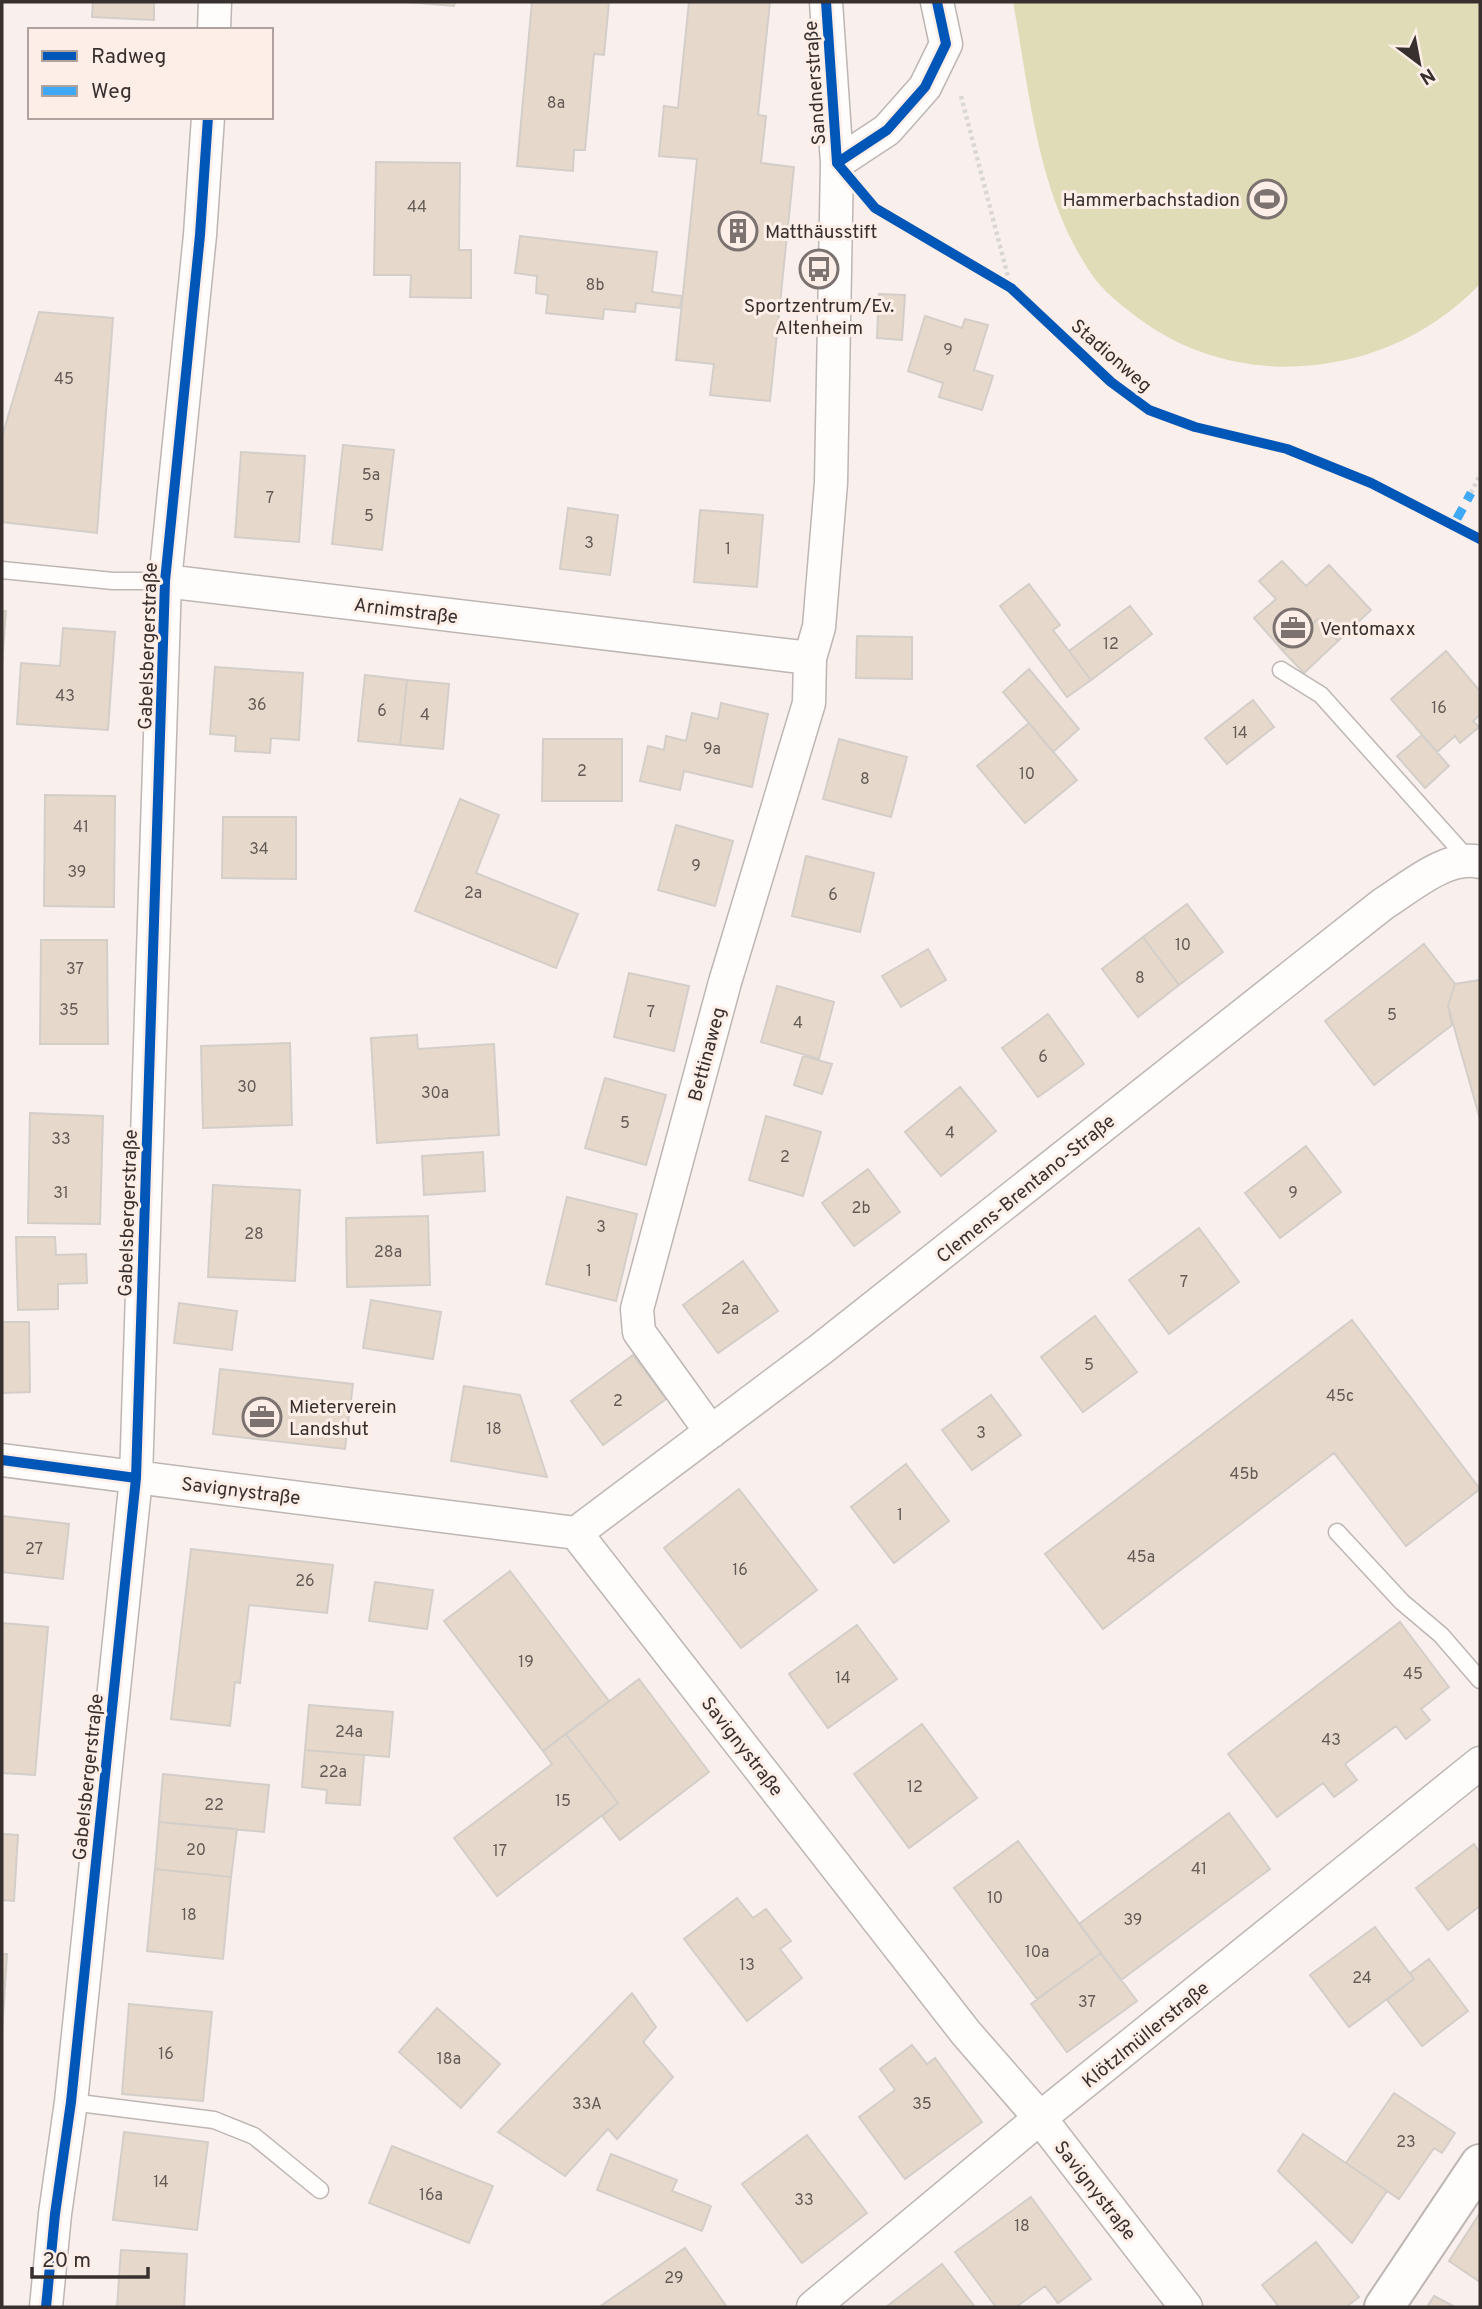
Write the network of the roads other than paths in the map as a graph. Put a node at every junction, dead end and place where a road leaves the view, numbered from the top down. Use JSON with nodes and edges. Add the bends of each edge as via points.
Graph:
{"nodes":[{"id":1,"x":215,"y":2,"type":"edge"},
{"id":2,"x":827,"y":2,"type":"edge"},
{"id":3,"x":937,"y":2,"type":"edge"},
{"id":4,"x":214,"y":28,"type":"edge"},
{"id":5,"x":208,"y":119,"type":"edge"},
{"id":6,"x":837,"y":163,"type":"junction"},
{"id":7,"x":2,"y":570,"type":"edge"},
{"id":8,"x":165,"y":581,"type":"junction"},
{"id":9,"x":810,"y":658,"type":"junction"},
{"id":10,"x":1281,"y":670,"type":"dead end"},
{"id":11,"x":1474,"y":861,"type":"edge"},
{"id":12,"x":711,"y":1432,"type":"junction"},
{"id":13,"x":2,"y":1460,"type":"edge"},
{"id":14,"x":136,"y":1478,"type":"junction"},
{"id":15,"x":1337,"y":1532,"type":"dead end"},
{"id":16,"x":576,"y":1533,"type":"junction"},
{"id":17,"x":1480,"y":1680,"type":"edge"},
{"id":18,"x":1480,"y":1763,"type":"edge"},
{"id":19,"x":71,"y":2102,"type":"junction"},
{"id":20,"x":1040,"y":2118,"type":"junction"},
{"id":21,"x":1480,"y":2164,"type":"edge"},
{"id":22,"x":320,"y":2190,"type":"dead end"},
{"id":23,"x":46,"y":2307,"type":"edge"},
{"id":24,"x":813,"y":2307,"type":"edge"},
{"id":25,"x":1186,"y":2307,"type":"edge"},
{"id":26,"x":1384,"y":2307,"type":"edge"}],
"edges":[{"from":1,"to":4,"type":"street"},
{"from":2,"to":6,"type":"street","name":"Sandnerstraße"},
{"from":3,"to":6,"type":"street","name":"Sandnerstraße","via":[[946,44],[925,87],[887,130]]},
{"from":5,"to":8,"type":"street","name":"Gabelsbergerstraße","via":[[201,235]]},
{"from":6,"to":9,"type":"street","name":"Sandnerstraße","via":[[831,483],[819,627]]},
{"from":7,"to":8,"type":"lane","name":"Arnimstraße","via":[[113,581]]},
{"from":8,"to":9,"type":"street","name":"Arnimstraße"},
{"from":8,"to":14,"type":"street","name":"Gabelsbergerstraße"},
{"from":9,"to":12,"type":"street","name":"Bettinaweg","via":[[808,703],[725,982],[637,1310],[639,1332]]},
{"from":10,"to":11,"type":"lane","via":[[1321,695]]},
{"from":11,"to":12,"type":"street","name":"Clemens-Brentano-Straße","via":[[1437,870],[1383,904]]},
{"from":12,"to":16,"type":"street","name":"Clemens-Brentano-Straße"},
{"from":13,"to":14,"type":"street","name":"Savignystraße"},
{"from":14,"to":16,"type":"street","name":"Savignystraße"},
{"from":14,"to":19,"type":"street","name":"Gabelsbergerstraße"},
{"from":15,"to":17,"type":"lane"},
{"from":16,"to":20,"type":"street","name":"Savignystraße","via":[[966,2033]]},
{"from":18,"to":20,"type":"street","name":"Klötzlmüllerstraße"},
{"from":19,"to":22,"type":"lane","via":[[214,2120],[254,2136]]},
{"from":19,"to":23,"type":"street","name":"Gabelsbergerstraße"},
{"from":20,"to":24,"type":"street","name":"Klötzlmüllerstraße"},
{"from":20,"to":25,"type":"street","name":"Savignystraße"},
{"from":21,"to":26,"type":"street"}]}
